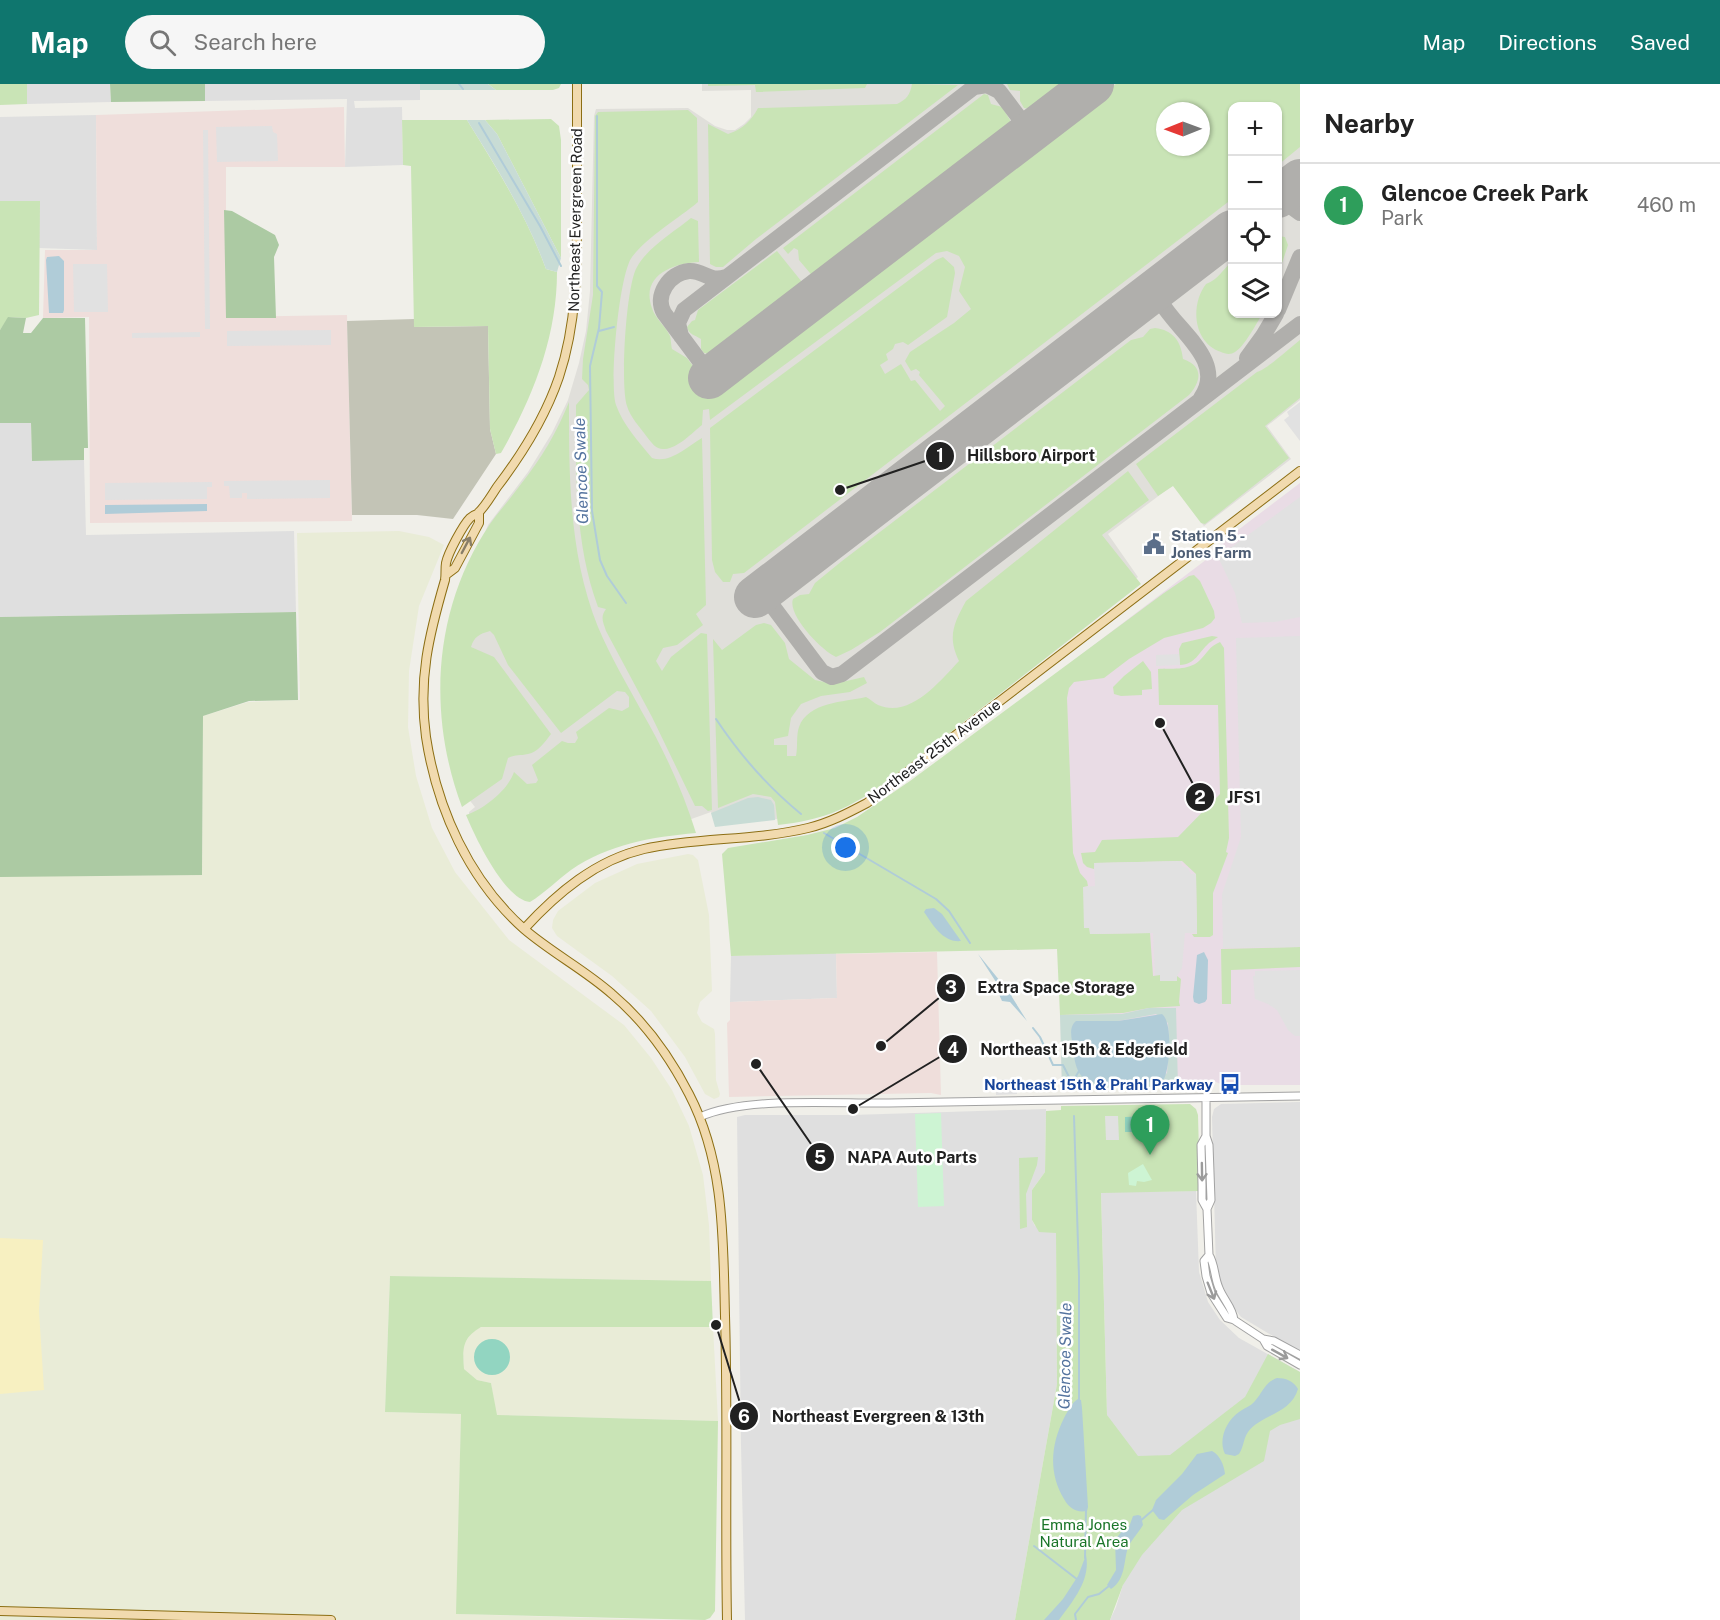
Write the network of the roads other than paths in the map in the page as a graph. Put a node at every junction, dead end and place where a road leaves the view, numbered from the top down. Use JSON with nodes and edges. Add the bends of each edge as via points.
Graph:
{"nodes":[{"id":1,"x":577,"y":84,"type":"edge"},
{"id":2,"x":1300,"y":471,"type":"edge"},
{"id":3,"x":479,"y":512,"type":"junction"},
{"id":4,"x":447,"y":574,"type":"junction"},
{"id":5,"x":524,"y":929,"type":"junction"},
{"id":6,"x":1300,"y":1096,"type":"edge"},
{"id":7,"x":1206,"y":1097,"type":"junction"},
{"id":8,"x":700,"y":1117,"type":"junction"},
{"id":9,"x":1263,"y":1339,"type":"junction"},
{"id":10,"x":1300,"y":1355,"type":"edge"},
{"id":11,"x":1300,"y":1365,"type":"edge"},
{"id":12,"x":0,"y":1611,"type":"edge"},
{"id":13,"x":331,"y":1620,"type":"edge"},
{"id":14,"x":727,"y":1620,"type":"edge"}],
"edges":[{"from":1,"to":3,"type":"main road","name":"Northeast Evergreen Road","via":[[576,288],[568,343],[553,394],[538,426]]},
{"from":2,"to":5,"type":"main road","name":"Northeast 25th Avenue","via":[[867,803],[807,828],[643,849],[575,881]]},
{"from":4,"to":3,"type":"main road","name":"Northeast Evergreen Road","one_way":true,"via":[[455,568],[479,523]]},
{"from":3,"to":4,"type":"main road","name":"Northeast Evergreen Road","via":[[468,519],[458,538],[446,563]]},
{"from":4,"to":5,"type":"main road","name":"Northeast Evergreen Road","via":[[425,658],[429,754],[437,788],[458,841],[485,885]]},
{"from":5,"to":8,"type":"main road","name":"Northeast Evergreen Road","via":[[612,993],[632,1014],[670,1062]]},
{"from":6,"to":7,"type":"street"},
{"from":7,"to":8,"type":"street","via":[[782,1104],[713,1110]]},
{"from":7,"to":9,"type":"street","via":[[1211,1200],[1207,1209],[1209,1255],[1204,1261],[1208,1284],[1227,1318]]},
{"from":8,"to":14,"type":"main road","name":"Northeast Evergreen Road","via":[[722,1207]]},
{"from":9,"to":10,"type":"street"},
{"from":9,"to":11,"type":"street","one_way":true,"via":[[1267,1346]]},
{"from":12,"to":13,"type":"main road"}]}
